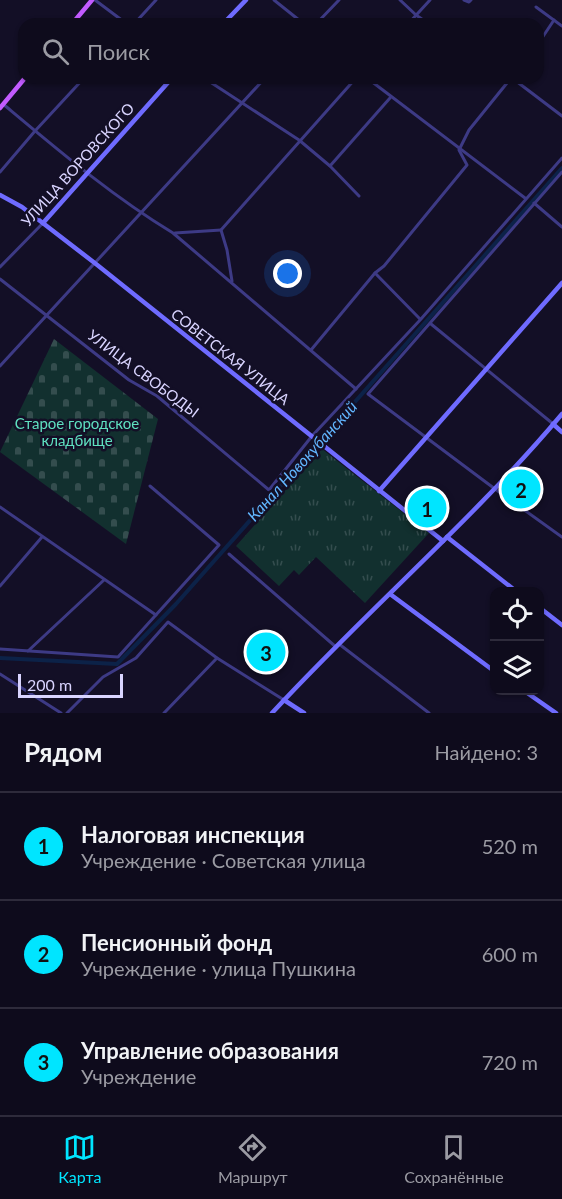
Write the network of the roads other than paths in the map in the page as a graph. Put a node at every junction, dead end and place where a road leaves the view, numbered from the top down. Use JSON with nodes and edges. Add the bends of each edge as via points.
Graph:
{"nodes":[{"id":1,"x":94,"y":0,"type":"edge"},
{"id":2,"x":156,"y":0,"type":"edge"},
{"id":3,"x":246,"y":0,"type":"edge"},
{"id":4,"x":274,"y":0,"type":"edge"},
{"id":5,"x":339,"y":0,"type":"edge"},
{"id":6,"x":400,"y":0,"type":"edge"},
{"id":7,"x":430,"y":0,"type":"edge"},
{"id":8,"x":464,"y":0,"type":"edge"},
{"id":9,"x":471,"y":0,"type":"edge"},
{"id":10,"x":536,"y":7,"type":"dead end"},
{"id":11,"x":416,"y":15,"type":"junction"},
{"id":12,"x":78,"y":18,"type":"edge"},
{"id":13,"x":119,"y":18,"type":"edge"},
{"id":14,"x":140,"y":18,"type":"edge"},
{"id":15,"x":229,"y":18,"type":"edge"},
{"id":16,"x":296,"y":18,"type":"edge"},
{"id":17,"x":322,"y":18,"type":"edge"},
{"id":18,"x":413,"y":18,"type":"edge"},
{"id":19,"x":420,"y":18,"type":"edge"},
{"id":20,"x":554,"y":20,"type":"junction"},
{"id":21,"x":562,"y":26,"type":"edge"},
{"id":22,"x":544,"y":35,"type":"edge"},
{"id":23,"x":21,"y":84,"type":"edge"},
{"id":24,"x":78,"y":84,"type":"edge"},
{"id":25,"x":167,"y":84,"type":"edge"},
{"id":26,"x":213,"y":84,"type":"edge"},
{"id":27,"x":259,"y":84,"type":"edge"},
{"id":28,"x":350,"y":84,"type":"edge"},
{"id":29,"x":374,"y":84,"type":"edge"},
{"id":30,"x":507,"y":84,"type":"edge"},
{"id":31,"x":520,"y":84,"type":"edge"},
{"id":32,"x":390,"y":97,"type":"junction"},
{"id":33,"x":241,"y":104,"type":"junction"},
{"id":34,"x":2,"y":106,"type":"edge"},
{"id":35,"x":562,"y":116,"type":"edge"},
{"id":36,"x":35,"y":131,"type":"junction"},
{"id":37,"x":299,"y":140,"type":"junction"},
{"id":38,"x":459,"y":150,"type":"junction"},
{"id":39,"x":562,"y":158,"type":"edge"},
{"id":40,"x":330,"y":166,"type":"junction"},
{"id":41,"x":0,"y":172,"type":"edge"},
{"id":42,"x":562,"y":172,"type":"edge"},
{"id":43,"x":86,"y":174,"type":"junction"},
{"id":44,"x":0,"y":195,"type":"edge"},
{"id":45,"x":359,"y":196,"type":"dead end"},
{"id":46,"x":526,"y":199,"type":"junction"},
{"id":47,"x":534,"y":203,"type":"junction"},
{"id":48,"x":141,"y":214,"type":"junction"},
{"id":49,"x":43,"y":223,"type":"junction"},
{"id":50,"x":562,"y":227,"type":"edge"},
{"id":51,"x":221,"y":230,"type":"junction"},
{"id":52,"x":173,"y":233,"type":"junction"},
{"id":53,"x":96,"y":264,"type":"junction"},
{"id":54,"x":0,"y":267,"type":"edge"},
{"id":55,"x":375,"y":273,"type":"junction"},
{"id":56,"x":0,"y":279,"type":"edge"},
{"id":57,"x":232,"y":281,"type":"junction"},
{"id":58,"x":562,"y":283,"type":"edge"},
{"id":59,"x":47,"y":316,"type":"junction"},
{"id":60,"x":421,"y":319,"type":"junction"},
{"id":61,"x":431,"y":324,"type":"junction"},
{"id":62,"x":311,"y":350,"type":"junction"},
{"id":63,"x":0,"y":366,"type":"edge"},
{"id":64,"x":486,"y":370,"type":"junction"},
{"id":65,"x":357,"y":389,"type":"junction"},
{"id":66,"x":562,"y":414,"type":"edge"},
{"id":67,"x":553,"y":424,"type":"junction"},
{"id":68,"x":562,"y":432,"type":"edge"},
{"id":69,"x":312,"y":436,"type":"junction"},
{"id":70,"x":426,"y":436,"type":"junction"},
{"id":71,"x":150,"y":486,"type":"dead end"},
{"id":72,"x":495,"y":489,"type":"junction"},
{"id":73,"x":379,"y":491,"type":"junction"},
{"id":74,"x":0,"y":507,"type":"edge"},
{"id":75,"x":42,"y":537,"type":"junction"},
{"id":76,"x":562,"y":537,"type":"edge"},
{"id":77,"x":445,"y":539,"type":"junction"},
{"id":78,"x":229,"y":554,"type":"dead end"},
{"id":79,"x":104,"y":580,"type":"junction"},
{"id":80,"x":0,"y":586,"type":"edge"},
{"id":81,"x":512,"y":587,"type":"edge"},
{"id":82,"x":390,"y":594,"type":"junction"},
{"id":83,"x":544,"y":611,"type":"edge"},
{"id":84,"x":156,"y":615,"type":"junction"},
{"id":85,"x":562,"y":625,"type":"edge"},
{"id":86,"x":338,"y":645,"type":"junction"},
{"id":87,"x":0,"y":649,"type":"edge"},
{"id":88,"x":28,"y":651,"type":"junction"},
{"id":89,"x":216,"y":658,"type":"junction"},
{"id":90,"x":490,"y":667,"type":"edge"},
{"id":91,"x":2,"y":675,"type":"edge"},
{"id":92,"x":0,"y":680,"type":"edge"},
{"id":93,"x":530,"y":695,"type":"edge"},
{"id":94,"x":284,"y":700,"type":"junction"},
{"id":95,"x":61,"y":713,"type":"edge"},
{"id":96,"x":68,"y":713,"type":"edge"},
{"id":97,"x":164,"y":713,"type":"edge"},
{"id":98,"x":272,"y":713,"type":"edge"},
{"id":99,"x":304,"y":713,"type":"edge"},
{"id":100,"x":429,"y":713,"type":"edge"},
{"id":101,"x":556,"y":713,"type":"edge"}],
"edges":[{"from":1,"to":12,"type":"main road"},
{"from":1,"to":13,"type":"street"},
{"from":2,"to":14,"type":"street"},
{"from":3,"to":15,"type":"main road"},
{"from":4,"to":16,"type":"street"},
{"from":5,"to":17,"type":"street"},
{"from":6,"to":11,"type":"street"},
{"from":7,"to":11,"type":"street"},
{"from":8,"to":9,"type":"street"},
{"from":10,"to":20,"type":"street"},
{"from":11,"to":18,"type":"street"},
{"from":11,"to":19,"type":"street"},
{"from":20,"to":21,"type":"street"},
{"from":20,"to":22,"type":"street"},
{"from":23,"to":34,"type":"main road"},
{"from":24,"to":36,"type":"street"},
{"from":25,"to":43,"type":"main road","name":"УЛИЦА ВОРОВСКОГО"},
{"from":26,"to":33,"type":"street"},
{"from":27,"to":33,"type":"street"},
{"from":28,"to":37,"type":"street"},
{"from":29,"to":32,"type":"street"},
{"from":30,"to":38,"type":"street"},
{"from":31,"to":35,"type":"street"},
{"from":32,"to":38,"type":"street"},
{"from":32,"to":40,"type":"street"},
{"from":33,"to":37,"type":"street"},
{"from":33,"to":48,"type":"street"},
{"from":34,"to":36,"type":"street"},
{"from":36,"to":41,"type":"street"},
{"from":36,"to":43,"type":"street"},
{"from":37,"to":40,"type":"street"},
{"from":37,"to":51,"type":"street"},
{"from":38,"to":46,"type":"street"},
{"from":38,"to":55,"type":"street","via":[[467,165]]},
{"from":39,"to":46,"type":"street"},
{"from":40,"to":45,"type":"street"},
{"from":42,"to":47,"type":"street"},
{"from":43,"to":48,"type":"street"},
{"from":43,"to":49,"type":"main road","name":"УЛИЦА ВОРОВСКОГО"},
{"from":44,"to":49,"type":"main road","name":"СОВЕТСКАЯ УЛИЦА"},
{"from":46,"to":60,"type":"street"},
{"from":47,"to":50,"type":"street"},
{"from":47,"to":61,"type":"street"},
{"from":48,"to":52,"type":"street"},
{"from":48,"to":53,"type":"street"},
{"from":49,"to":53,"type":"main road","name":"СОВЕТСКАЯ УЛИЦА"},
{"from":49,"to":54,"type":"street","name":"УЛИЦА ВОРОВСКОГО"},
{"from":51,"to":52,"type":"street"},
{"from":51,"to":57,"type":"street"},
{"from":52,"to":57,"type":"street"},
{"from":53,"to":59,"type":"street"},
{"from":53,"to":69,"type":"main road","name":"СОВЕТСКАЯ УЛИЦА"},
{"from":55,"to":60,"type":"street"},
{"from":55,"to":62,"type":"street"},
{"from":56,"to":59,"type":"street","name":"УЛИЦА СВОБОДЫ"},
{"from":57,"to":62,"type":"street"},
{"from":58,"to":64,"type":"main road"},
{"from":59,"to":63,"type":"street"},
{"from":59,"to":69,"type":"street","name":"УЛИЦА СВОБОДЫ","via":[[129,380],[157,396],[269,490]]},
{"from":60,"to":65,"type":"street"},
{"from":61,"to":64,"type":"street"},
{"from":61,"to":70,"type":"street","via":[[368,394]]},
{"from":62,"to":65,"type":"street"},
{"from":64,"to":67,"type":"street"},
{"from":64,"to":70,"type":"main road"},
{"from":65,"to":69,"type":"street"},
{"from":66,"to":67,"type":"main road"},
{"from":67,"to":68,"type":"main road"},
{"from":67,"to":72,"type":"main road"},
{"from":69,"to":73,"type":"main road","name":"СОВЕТСКАЯ УЛИЦА"},
{"from":70,"to":72,"type":"street"},
{"from":70,"to":73,"type":"main road"},
{"from":71,"to":84,"type":"street","via":[[219,545]]},
{"from":72,"to":76,"type":"street"},
{"from":72,"to":77,"type":"main road"},
{"from":73,"to":77,"type":"main road","name":"СОВЕТСКАЯ УЛИЦА"},
{"from":74,"to":75,"type":"street"},
{"from":75,"to":79,"type":"street"},
{"from":75,"to":80,"type":"street"},
{"from":77,"to":81,"type":"main road","name":"СОВЕТСКАЯ УЛИЦА"},
{"from":77,"to":82,"type":"main road"},
{"from":78,"to":86,"type":"street"},
{"from":79,"to":84,"type":"street"},
{"from":79,"to":88,"type":"street"},
{"from":82,"to":86,"type":"main road"},
{"from":82,"to":90,"type":"main road"},
{"from":83,"to":85,"type":"main road"},
{"from":84,"to":88,"type":"street","via":[[118,657]]},
{"from":86,"to":94,"type":"main road"},
{"from":86,"to":100,"type":"street"},
{"from":87,"to":88,"type":"street"},
{"from":89,"to":94,"type":"street"},
{"from":89,"to":96,"type":"street","via":[[168,622],[136,658],[103,677]]},
{"from":89,"to":97,"type":"street"},
{"from":91,"to":92,"type":"street"},
{"from":91,"to":95,"type":"street"},
{"from":93,"to":101,"type":"main road"},
{"from":94,"to":98,"type":"main road"},
{"from":94,"to":99,"type":"main road"}]}
